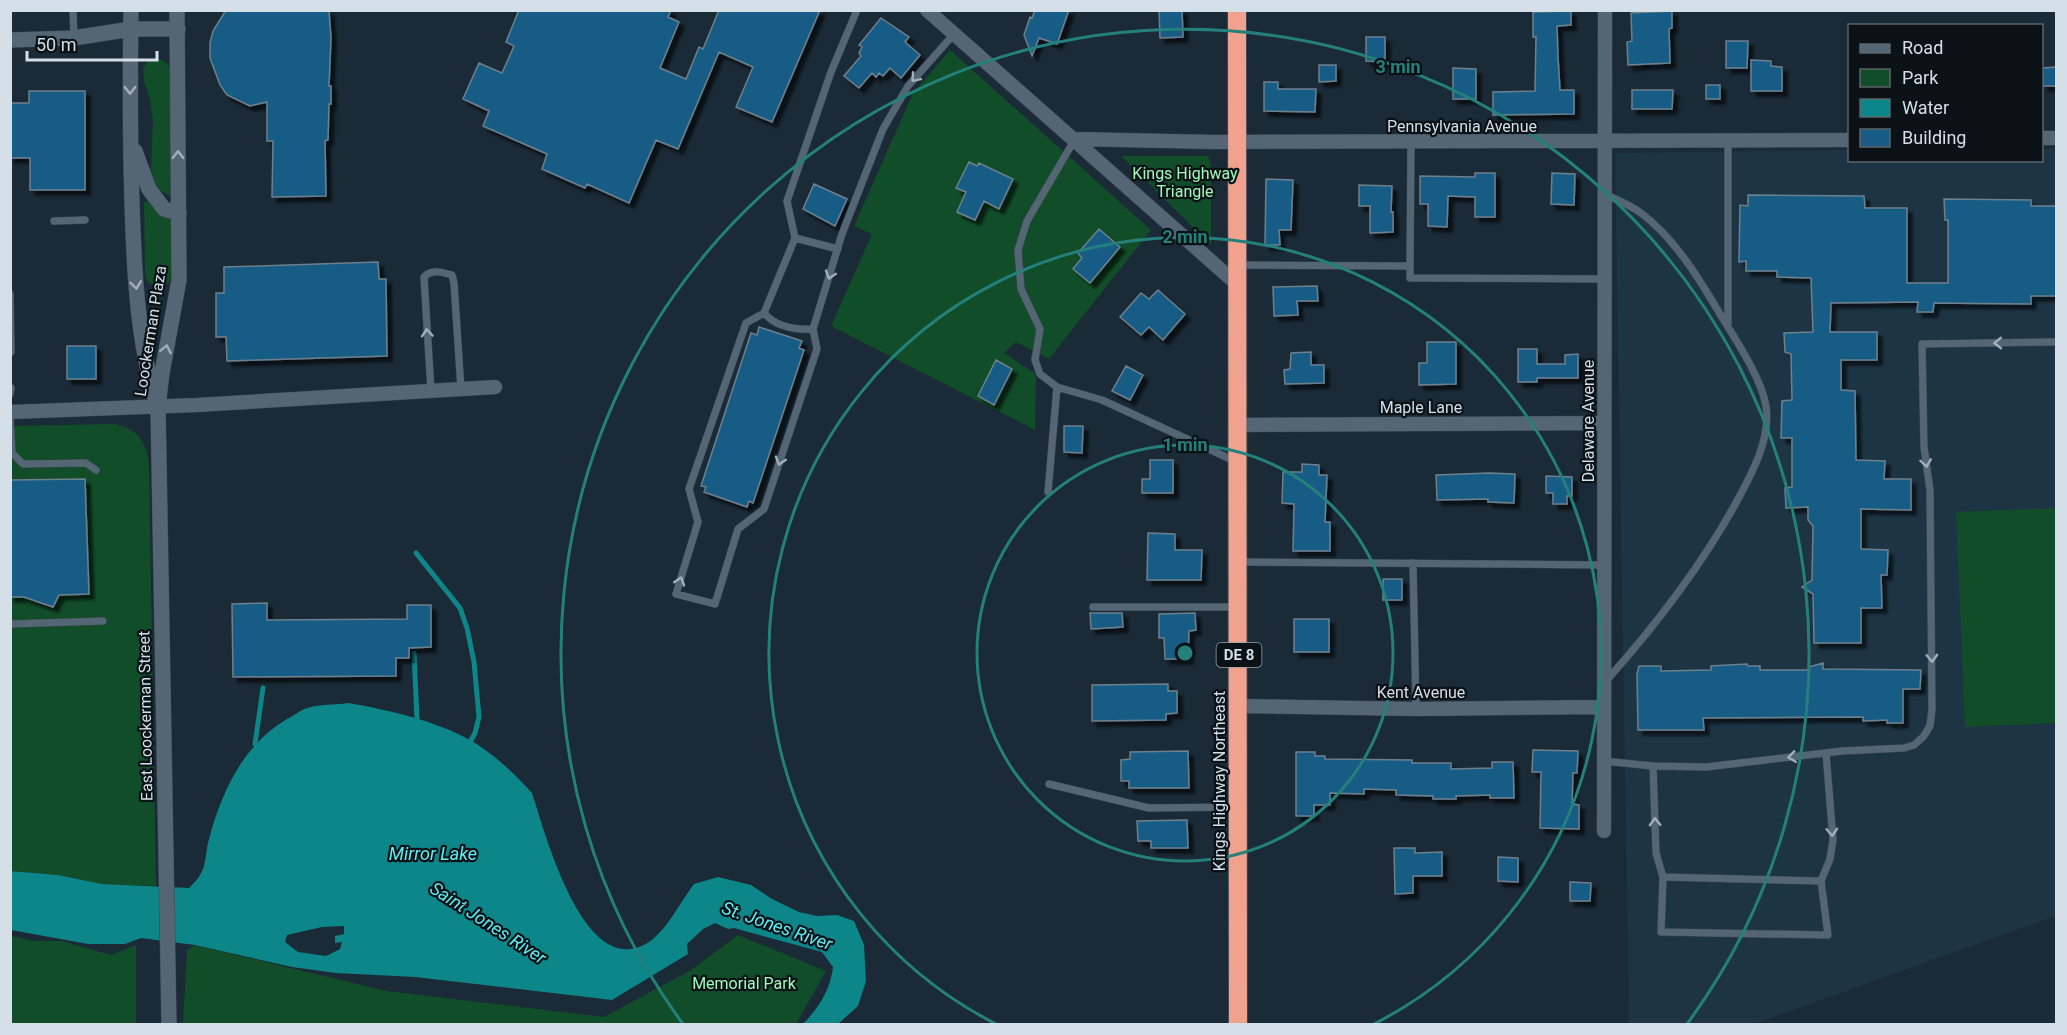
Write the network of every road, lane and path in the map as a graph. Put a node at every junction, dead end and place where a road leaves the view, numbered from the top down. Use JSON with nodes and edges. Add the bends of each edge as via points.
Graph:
{"nodes":[{"id":1,"x":73,"y":10,"type":"edge"},
{"id":2,"x":131,"y":10,"type":"edge"},
{"id":3,"x":177,"y":10,"type":"edge"},
{"id":4,"x":857,"y":10,"type":"edge"},
{"id":5,"x":927,"y":10,"type":"edge"},
{"id":6,"x":1237,"y":10,"type":"edge"},
{"id":7,"x":1605,"y":10,"type":"edge"},
{"id":8,"x":131,"y":29,"type":"junction"},
{"id":9,"x":178,"y":29,"type":"junction"},
{"id":10,"x":954,"y":34,"type":"junction"},
{"id":11,"x":74,"y":38,"type":"junction"},
{"id":12,"x":10,"y":40,"type":"edge"},
{"id":13,"x":1075,"y":139,"type":"junction"},
{"id":14,"x":130,"y":140,"type":"junction"},
{"id":15,"x":1848,"y":140,"type":"edge"},
{"id":16,"x":1728,"y":141,"type":"junction"},
{"id":17,"x":1237,"y":142,"type":"junction"},
{"id":18,"x":1411,"y":142,"type":"junction"},
{"id":19,"x":1604,"y":142,"type":"junction"},
{"id":20,"x":1605,"y":194,"type":"junction"},
{"id":21,"x":178,"y":213,"type":"junction"},
{"id":22,"x":85,"y":220,"type":"dead end"},
{"id":23,"x":54,"y":221,"type":"dead end"},
{"id":24,"x":795,"y":238,"type":"junction"},
{"id":25,"x":838,"y":249,"type":"junction"},
{"id":26,"x":1238,"y":266,"type":"junction"},
{"id":27,"x":1410,"y":266,"type":"junction"},
{"id":28,"x":1605,"y":279,"type":"junction"},
{"id":29,"x":1238,"y":285,"type":"junction"},
{"id":30,"x":10,"y":294,"type":"edge"},
{"id":31,"x":764,"y":313,"type":"junction"},
{"id":32,"x":1728,"y":327,"type":"junction"},
{"id":33,"x":813,"y":329,"type":"junction"},
{"id":34,"x":2056,"y":342,"type":"edge"},
{"id":35,"x":11,"y":352,"type":"edge"},
{"id":36,"x":495,"y":387,"type":"dead end"},
{"id":37,"x":1056,"y":387,"type":"junction"},
{"id":38,"x":11,"y":388,"type":"edge"},
{"id":39,"x":461,"y":389,"type":"junction"},
{"id":40,"x":431,"y":391,"type":"junction"},
{"id":41,"x":10,"y":394,"type":"edge"},
{"id":42,"x":158,"y":406,"type":"junction"},
{"id":43,"x":10,"y":411,"type":"edge"},
{"id":44,"x":10,"y":418,"type":"edge"},
{"id":45,"x":1604,"y":423,"type":"junction"},
{"id":46,"x":1238,"y":425,"type":"junction"},
{"id":47,"x":1238,"y":462,"type":"junction"},
{"id":48,"x":96,"y":470,"type":"dead end"},
{"id":49,"x":1048,"y":492,"type":"dead end"},
{"id":50,"x":1239,"y":562,"type":"junction"},
{"id":51,"x":1413,"y":564,"type":"junction"},
{"id":52,"x":1604,"y":565,"type":"junction"},
{"id":53,"x":1093,"y":607,"type":"dead end"},
{"id":54,"x":1239,"y":607,"type":"junction"},
{"id":55,"x":103,"y":621,"type":"dead end"},
{"id":56,"x":10,"y":624,"type":"edge"},
{"id":57,"x":1603,"y":683,"type":"junction"},
{"id":58,"x":1239,"y":706,"type":"junction"},
{"id":59,"x":1603,"y":707,"type":"junction"},
{"id":60,"x":1416,"y":709,"type":"junction"},
{"id":61,"x":1826,"y":753,"type":"junction"},
{"id":62,"x":1603,"y":761,"type":"junction"},
{"id":63,"x":1653,"y":766,"type":"junction"},
{"id":64,"x":1049,"y":784,"type":"dead end"},
{"id":65,"x":1238,"y":807,"type":"junction"},
{"id":66,"x":1604,"y":831,"type":"dead end"},
{"id":67,"x":1663,"y":877,"type":"junction"},
{"id":68,"x":1821,"y":881,"type":"junction"},
{"id":69,"x":169,"y":1024,"type":"edge"},
{"id":70,"x":1238,"y":1024,"type":"edge"}],
"edges":[{"from":1,"to":11,"type":"lane"},
{"from":2,"to":8,"type":"street","name":"Loockerman Plaza"},
{"from":3,"to":9,"type":"street","name":"Loockerman Plaza"},
{"from":4,"to":24,"type":"lane","via":[[831,72],[787,201]]},
{"from":5,"to":10,"type":"street"},
{"from":6,"to":17,"type":"highway","number":"DE 8"},
{"from":7,"to":19,"type":"street","name":"Delaware Avenue"},
{"from":8,"to":9,"type":"street"},
{"from":8,"to":11,"type":"street"},
{"from":8,"to":14,"type":"street","name":"Loockerman Plaza","one_way":true},
{"from":21,"to":9,"type":"street","name":"Loockerman Plaza","one_way":true},
{"from":10,"to":13,"type":"street"},
{"from":10,"to":25,"type":"lane","one_way":true,"via":[[908,86],[883,129]]},
{"from":11,"to":12,"type":"street"},
{"from":13,"to":17,"type":"street","name":"Pennsylvania Avenue"},
{"from":13,"to":29,"type":"street"},
{"from":13,"to":37,"type":"lane","via":[[1027,221],[1018,249],[1021,290],[1040,329],[1035,360],[1040,374]]},
{"from":14,"to":21,"type":"street","via":[[149,189],[164,209]]},
{"from":14,"to":42,"type":"street","name":"Loockerman Plaza","one_way":true,"via":[[134,269],[148,372]]},
{"from":15,"to":16,"type":"street","name":"Pennsylvania Avenue"},
{"from":16,"to":19,"type":"street","name":"Pennsylvania Avenue"},
{"from":16,"to":32,"type":"lane"},
{"from":17,"to":18,"type":"street","name":"Pennsylvania Avenue"},
{"from":17,"to":26,"type":"highway","number":"DE 8"},
{"from":18,"to":19,"type":"street","name":"Pennsylvania Avenue"},
{"from":18,"to":27,"type":"lane"},
{"from":19,"to":20,"type":"street","name":"Delaware Avenue"},
{"from":20,"to":28,"type":"street","name":"Delaware Avenue"},
{"from":20,"to":32,"type":"lane","via":[[1640,213],[1666,236]]},
{"from":42,"to":21,"type":"street","name":"Loockerman Plaza","one_way":true,"via":[[179,280]]},
{"from":22,"to":23,"type":"lane"},
{"from":24,"to":25,"type":"lane"},
{"from":24,"to":31,"type":"lane"},
{"from":25,"to":33,"type":"lane","one_way":true},
{"from":26,"to":27,"type":"lane"},
{"from":26,"to":29,"type":"highway","number":"DE 8"},
{"from":27,"to":28,"type":"lane","via":[[1410,278]]},
{"from":28,"to":45,"type":"street","name":"Delaware Avenue"},
{"from":29,"to":46,"type":"highway","name":"Kings Highway Northeast","number":"DE 8"},
{"from":30,"to":35,"type":"lane"},
{"from":31,"to":33,"type":"lane","via":[[780,324],[799,330]]},
{"from":33,"to":31,"type":"lane","one_way":true,"via":[[817,349],[764,509],[738,529],[715,604],[676,594],[698,522],[689,489],[747,323]]},
{"from":32,"to":57,"type":"lane","via":[[1758,382],[1766,407],[1766,430],[1759,456],[1705,556]]},
{"from":34,"to":61,"type":"lane","one_way":true,"via":[[1922,344],[1924,447],[1930,490],[1930,726],[1914,745],[1904,748]]},
{"from":36,"to":39,"type":"street"},
{"from":37,"to":47,"type":"lane","via":[[1102,400]]},
{"from":37,"to":49,"type":"lane"},
{"from":38,"to":41,"type":"lane"},
{"from":39,"to":40,"type":"street"},
{"from":40,"to":39,"type":"lane","one_way":true,"via":[[424,277],[435,272],[452,275],[454,282]]},
{"from":40,"to":42,"type":"street"},
{"from":42,"to":43,"type":"street"},
{"from":42,"to":69,"type":"street","name":"East Loockerman Street"},
{"from":44,"to":48,"type":"lane","via":[[12,453],[23,464],[86,463]]},
{"from":45,"to":46,"type":"street","name":"Maple Lane"},
{"from":45,"to":52,"type":"street","name":"Delaware Avenue"},
{"from":46,"to":47,"type":"highway","name":"Kings Highway Northeast","number":"DE 8"},
{"from":47,"to":50,"type":"highway","name":"Kings Highway Northeast","number":"DE 8"},
{"from":50,"to":51,"type":"lane"},
{"from":50,"to":54,"type":"highway","name":"Kings Highway Northeast","number":"DE 8"},
{"from":51,"to":52,"type":"lane"},
{"from":51,"to":60,"type":"lane"},
{"from":52,"to":57,"type":"street","name":"Delaware Avenue"},
{"from":53,"to":54,"type":"lane"},
{"from":54,"to":58,"type":"highway","name":"Kings Highway Northeast","number":"DE 8"},
{"from":55,"to":56,"type":"lane"},
{"from":57,"to":59,"type":"street","name":"Delaware Avenue"},
{"from":58,"to":60,"type":"street","name":"Kent Avenue"},
{"from":58,"to":65,"type":"highway","name":"Kings Highway Northeast","number":"DE 8"},
{"from":59,"to":60,"type":"street","name":"Kent Avenue"},
{"from":59,"to":62,"type":"street","name":"Delaware Avenue"},
{"from":61,"to":63,"type":"lane","one_way":true,"via":[[1706,767]]},
{"from":61,"to":68,"type":"lane","one_way":true,"via":[[1833,840]]},
{"from":62,"to":63,"type":"lane"},
{"from":62,"to":66,"type":"street","name":"Delaware Avenue"},
{"from":67,"to":63,"type":"lane","one_way":true,"via":[[1656,853]]},
{"from":64,"to":65,"type":"lane","via":[[1149,808]]},
{"from":65,"to":70,"type":"highway","name":"Kings Highway Northeast","number":"DE 8"},
{"from":67,"to":68,"type":"lane"},
{"from":67,"to":68,"type":"lane","via":[[1661,932],[1828,936]]}]}
